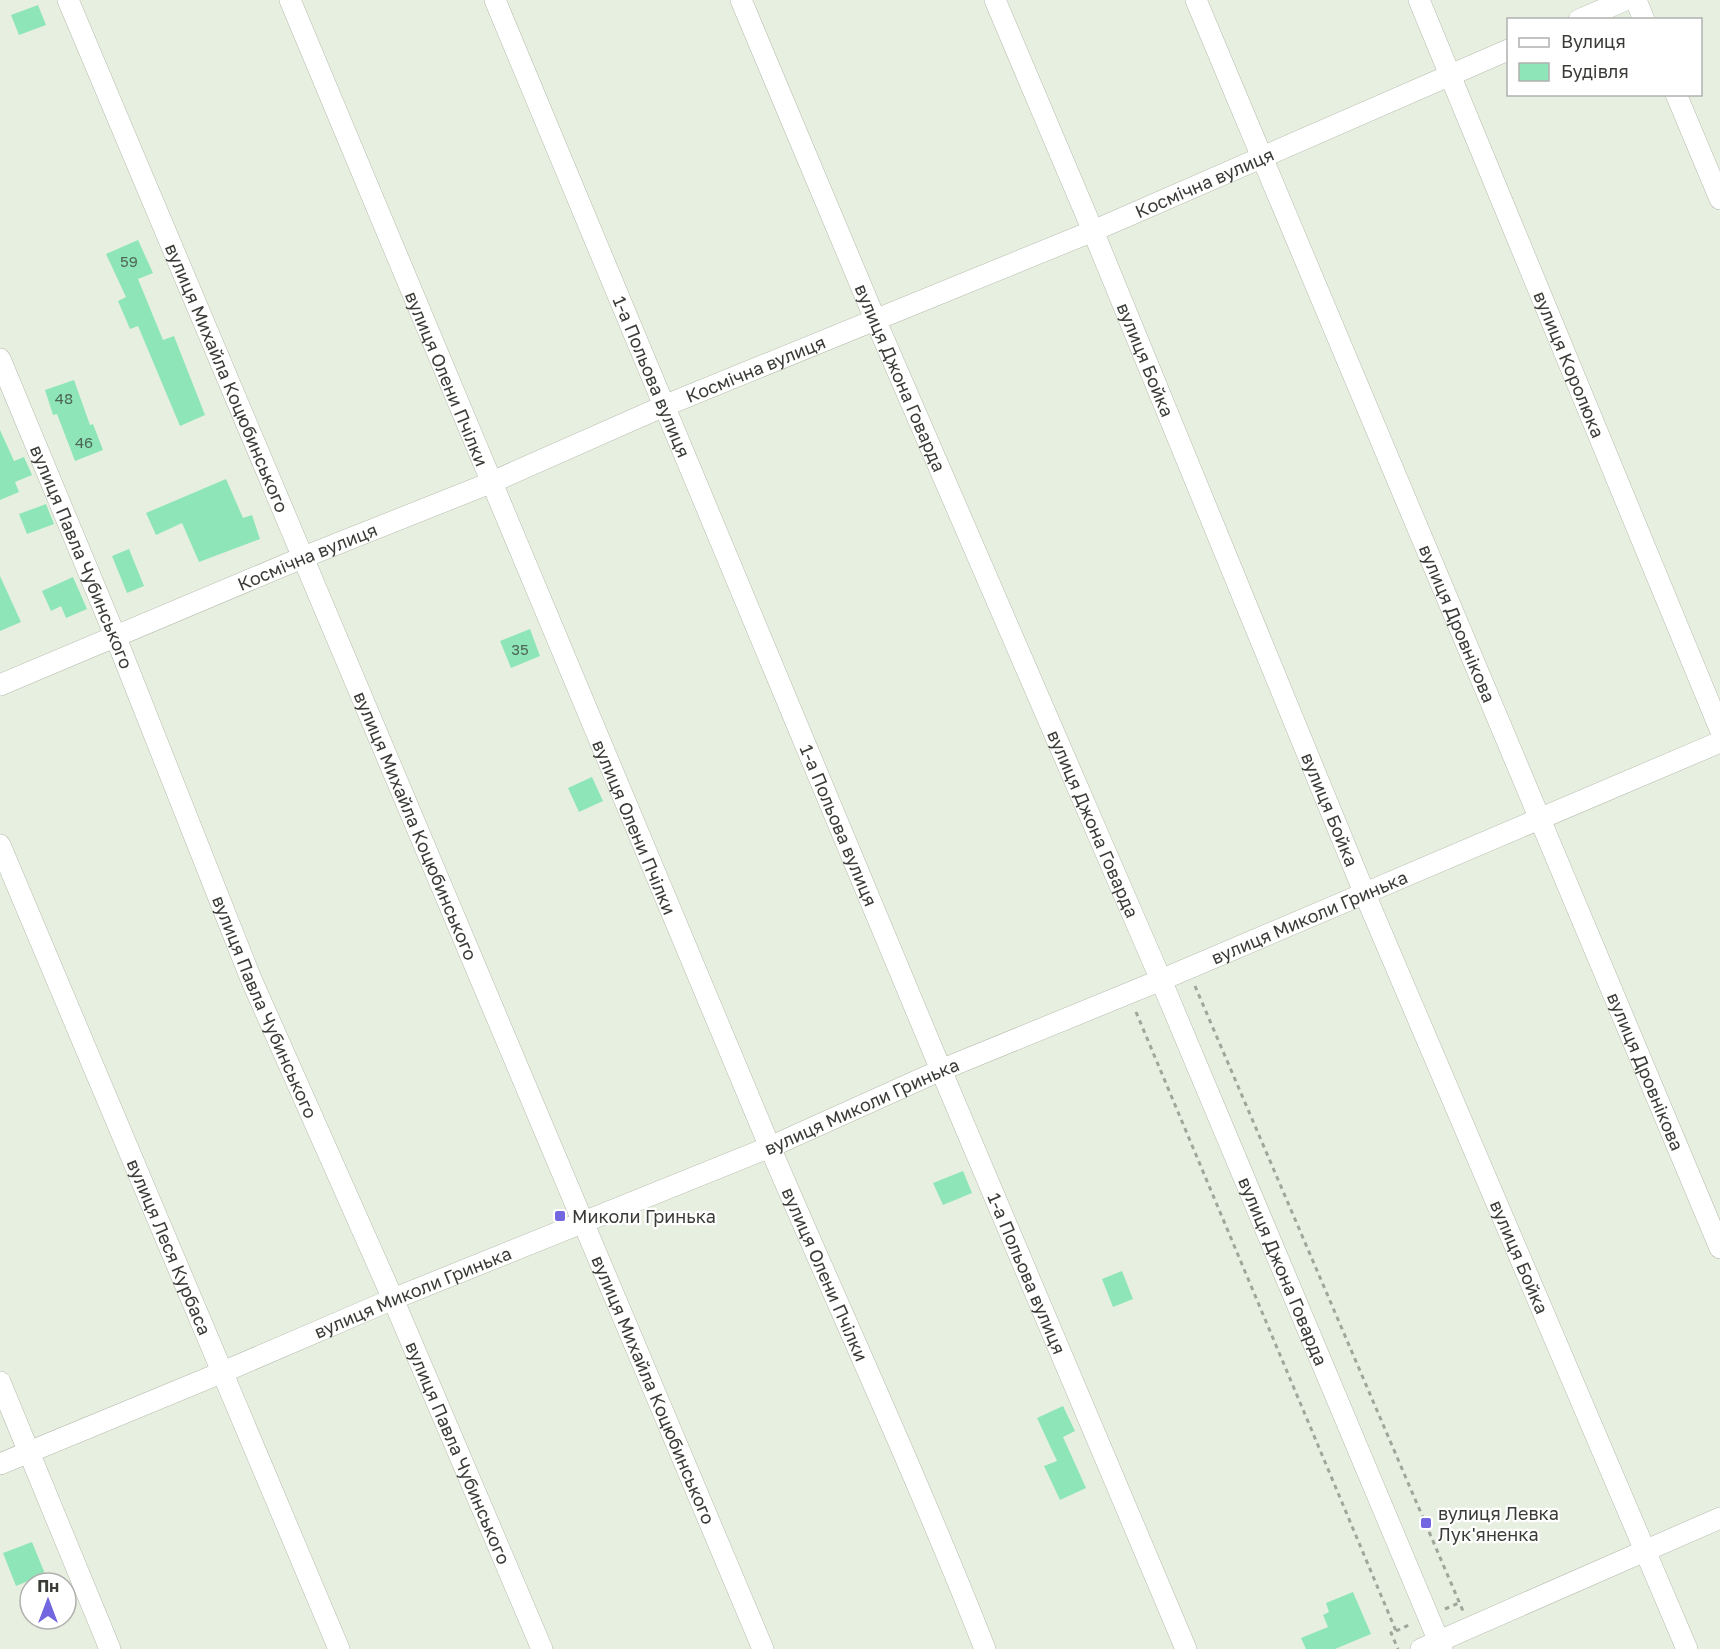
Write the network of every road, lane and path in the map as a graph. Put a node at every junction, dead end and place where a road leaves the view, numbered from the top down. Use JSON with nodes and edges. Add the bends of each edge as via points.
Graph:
{"nodes":[{"id":1,"x":68,"y":0,"type":"edge"},
{"id":2,"x":290,"y":0,"type":"edge"},
{"id":3,"x":495,"y":0,"type":"edge"},
{"id":4,"x":741,"y":0,"type":"edge"},
{"id":5,"x":995,"y":0,"type":"edge"},
{"id":6,"x":1196,"y":0,"type":"edge"},
{"id":7,"x":1419,"y":0,"type":"edge"},
{"id":8,"x":1625,"y":0,"type":"edge"},
{"id":9,"x":1636,"y":0,"type":"edge"},
{"id":10,"x":1584,"y":18,"type":"edge"},
{"id":11,"x":1643,"y":18,"type":"edge"},
{"id":12,"x":1507,"y":51,"type":"edge"},
{"id":13,"x":1451,"y":74,"type":"junction"},
{"id":14,"x":1677,"y":96,"type":"edge"},
{"id":15,"x":1263,"y":156,"type":"junction"},
{"id":16,"x":1720,"y":199,"type":"edge"},
{"id":17,"x":1093,"y":231,"type":"junction"},
{"id":18,"x":875,"y":319,"type":"junction"},
{"id":19,"x":0,"y":359,"type":"edge"},
{"id":20,"x":664,"y":406,"type":"junction"},
{"id":21,"x":490,"y":483,"type":"junction"},
{"id":22,"x":304,"y":557,"type":"junction"},
{"id":23,"x":116,"y":638,"type":"junction"},
{"id":24,"x":0,"y":685,"type":"edge"},
{"id":25,"x":1720,"y":729,"type":"edge"},
{"id":26,"x":1720,"y":741,"type":"edge"},
{"id":27,"x":1541,"y":818,"type":"junction"},
{"id":28,"x":0,"y":846,"type":"edge"},
{"id":29,"x":1364,"y":892,"type":"junction"},
{"id":30,"x":1187,"y":968,"type":"junction"},
{"id":31,"x":1161,"y":980,"type":"junction"},
{"id":32,"x":1128,"y":993,"type":"junction"},
{"id":33,"x":941,"y":1070,"type":"junction"},
{"id":34,"x":770,"y":1147,"type":"junction"},
{"id":35,"x":583,"y":1223,"type":"junction"},
{"id":36,"x":1720,"y":1248,"type":"edge"},
{"id":37,"x":393,"y":1299,"type":"junction"},
{"id":38,"x":223,"y":1372,"type":"junction"},
{"id":39,"x":0,"y":1382,"type":"edge"},
{"id":40,"x":29,"y":1452,"type":"junction"},
{"id":41,"x":0,"y":1464,"type":"edge"},
{"id":42,"x":1720,"y":1518,"type":"edge"},
{"id":43,"x":1646,"y":1551,"type":"junction"},
{"id":44,"x":1470,"y":1628,"type":"junction"},
{"id":45,"x":1434,"y":1646,"type":"edge"},
{"id":46,"x":110,"y":1649,"type":"edge"},
{"id":47,"x":339,"y":1649,"type":"edge"},
{"id":48,"x":542,"y":1649,"type":"edge"},
{"id":49,"x":763,"y":1649,"type":"edge"},
{"id":50,"x":985,"y":1649,"type":"edge"},
{"id":51,"x":1186,"y":1649,"type":"edge"},
{"id":52,"x":1398,"y":1649,"type":"edge"},
{"id":53,"x":1687,"y":1649,"type":"edge"}],
"edges":[{"from":1,"to":22,"type":"street","name":"вулиця Михайла Коцюбинського"},
{"from":2,"to":21,"type":"street","name":"вулиця Олени Пчілки"},
{"from":3,"to":20,"type":"street","name":"1-а Польова вулиця"},
{"from":4,"to":18,"type":"street","name":"вулиця Джона Говарда"},
{"from":5,"to":17,"type":"street","name":"вулиця Бойка"},
{"from":6,"to":15,"type":"street","name":"вулиця Дровнікова"},
{"from":7,"to":13,"type":"street","name":"вулиця Королюка"},
{"from":8,"to":10,"type":"street"},
{"from":9,"to":11,"type":"street"},
{"from":12,"to":13,"type":"street","name":"Космічна вулиця"},
{"from":13,"to":15,"type":"street","name":"Космічна вулиця"},
{"from":13,"to":25,"type":"street","name":"вулиця Королюка"},
{"from":14,"to":16,"type":"street"},
{"from":15,"to":17,"type":"street","name":"Космічна вулиця"},
{"from":15,"to":27,"type":"street","name":"вулиця Дровнікова"},
{"from":17,"to":18,"type":"street","name":"Космічна вулиця"},
{"from":17,"to":29,"type":"street","name":"вулиця Бойка"},
{"from":18,"to":20,"type":"street","name":"Космічна вулиця"},
{"from":18,"to":31,"type":"street","name":"вулиця Джона Говарда"},
{"from":19,"to":23,"type":"street","name":"вулиця Павла Чубинського"},
{"from":20,"to":21,"type":"street","name":"Космічна вулиця"},
{"from":20,"to":33,"type":"street","name":"1-а Польова вулиця"},
{"from":21,"to":22,"type":"street","name":"Космічна вулиця"},
{"from":21,"to":34,"type":"street","name":"вулиця Олени Пчілки"},
{"from":22,"to":23,"type":"street","name":"Космічна вулиця"},
{"from":22,"to":35,"type":"street","name":"вулиця Михайла Коцюбинського"},
{"from":23,"to":24,"type":"street","name":"Космічна вулиця"},
{"from":23,"to":37,"type":"street","name":"вулиця Павла Чубинського","via":[[252,979]]},
{"from":26,"to":27,"type":"street","name":"вулиця Миколи Гринька"},
{"from":27,"to":29,"type":"street","name":"вулиця Миколи Гринька"},
{"from":27,"to":36,"type":"street","name":"вулиця Дровнікова"},
{"from":28,"to":38,"type":"street","name":"вулиця Леся Курбаса"},
{"from":29,"to":30,"type":"street","name":"вулиця Миколи Гринька"},
{"from":29,"to":43,"type":"street","name":"вулиця Бойка"},
{"from":30,"to":31,"type":"street","name":"вулиця Миколи Гринька"},
{"from":30,"to":44,"type":"path"},
{"from":31,"to":32,"type":"street","name":"вулиця Миколи Гринька"},
{"from":31,"to":45,"type":"street","name":"вулиця Джона Говарда"},
{"from":32,"to":33,"type":"street","name":"вулиця Миколи Гринька"},
{"from":32,"to":52,"type":"path","via":[[1396,1631],[1391,1634]]},
{"from":33,"to":34,"type":"street","name":"вулиця Миколи Гринька"},
{"from":33,"to":51,"type":"street","name":"1-а Польова вулиця"},
{"from":34,"to":35,"type":"street","name":"вулиця Миколи Гринька"},
{"from":34,"to":50,"type":"street","name":"вулиця Олени Пчілки"},
{"from":35,"to":37,"type":"street","name":"вулиця Миколи Гринька"},
{"from":35,"to":49,"type":"street","name":"вулиця Михайла Коцюбинського"},
{"from":37,"to":38,"type":"street","name":"вулиця Миколи Гринька"},
{"from":37,"to":48,"type":"street","name":"вулиця Павла Чубинського"},
{"from":38,"to":40,"type":"street","name":"вулиця Миколи Гринька"},
{"from":38,"to":47,"type":"street","name":"вулиця Леся Курбаса"},
{"from":39,"to":40,"type":"street"},
{"from":40,"to":41,"type":"street","name":"вулиця Миколи Гринька"},
{"from":40,"to":46,"type":"street"},
{"from":42,"to":43,"type":"street"},
{"from":43,"to":44,"type":"street"},
{"from":43,"to":53,"type":"street","name":"вулиця Бойка"},
{"from":44,"to":45,"type":"street"}]}
